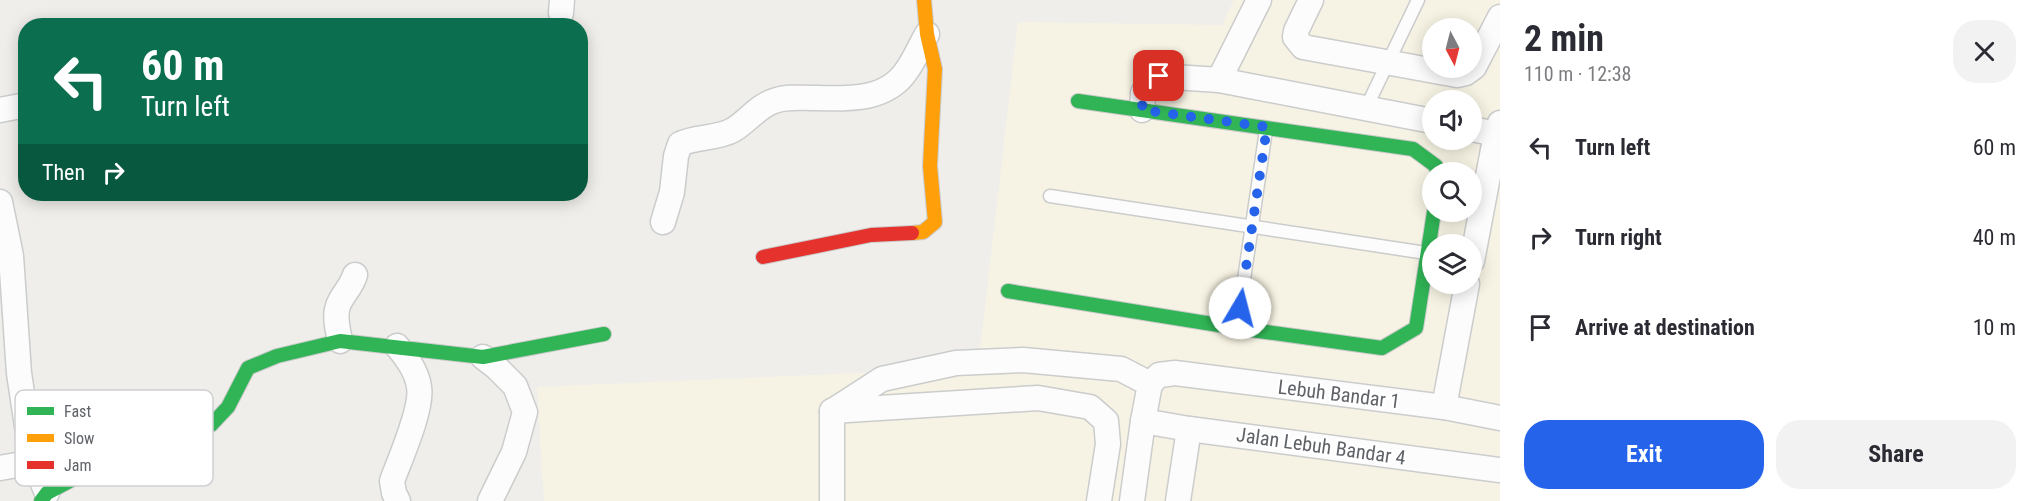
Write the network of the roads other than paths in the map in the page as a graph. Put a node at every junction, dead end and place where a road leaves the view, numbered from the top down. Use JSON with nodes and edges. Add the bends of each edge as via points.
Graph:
{"nodes":[{"id":1,"x":924,"y":0,"type":"edge"},
{"id":2,"x":1259,"y":0,"type":"edge"},
{"id":3,"x":1311,"y":0,"type":"edge"},
{"id":4,"x":1418,"y":0,"type":"edge"},
{"id":5,"x":1500,"y":17,"type":"edge"},
{"id":6,"x":927,"y":33,"type":"junction"},
{"id":7,"x":1388,"y":64,"type":"junction"},
{"id":8,"x":1219,"y":80,"type":"junction"},
{"id":9,"x":1078,"y":100,"type":"dead end"},
{"id":10,"x":18,"y":107,"type":"edge"},
{"id":11,"x":1366,"y":108,"type":"junction"},
{"id":12,"x":0,"y":110,"type":"edge"},
{"id":13,"x":1142,"y":110,"type":"junction"},
{"id":14,"x":1422,"y":119,"type":"edge"},
{"id":15,"x":1267,"y":127,"type":"junction"},
{"id":16,"x":1498,"y":128,"type":"edge"},
{"id":17,"x":1482,"y":129,"type":"edge"},
{"id":18,"x":1431,"y":162,"type":"edge"},
{"id":19,"x":1050,"y":196,"type":"dead end"},
{"id":20,"x":0,"y":202,"type":"edge"},
{"id":21,"x":663,"y":222,"type":"dead end"},
{"id":22,"x":1252,"y":226,"type":"junction"},
{"id":23,"x":1477,"y":234,"type":"edge"},
{"id":24,"x":1422,"y":252,"type":"edge"},
{"id":25,"x":763,"y":257,"type":"dead end"},
{"id":26,"x":355,"y":275,"type":"dead end"},
{"id":27,"x":1008,"y":291,"type":"dead end"},
{"id":28,"x":1422,"y":294,"type":"edge"},
{"id":29,"x":1465,"y":294,"type":"edge"},
{"id":30,"x":1237,"y":328,"type":"junction"},
{"id":31,"x":604,"y":334,"type":"dead end"},
{"id":32,"x":340,"y":342,"type":"junction"},
{"id":33,"x":397,"y":346,"type":"junction"},
{"id":34,"x":483,"y":357,"type":"junction"},
{"id":35,"x":1150,"y":384,"type":"junction"},
{"id":36,"x":22,"y":390,"type":"edge"},
{"id":37,"x":1444,"y":407,"type":"junction"},
{"id":38,"x":832,"y":411,"type":"junction"},
{"id":39,"x":1500,"y":418,"type":"edge"},
{"id":40,"x":1143,"y":421,"type":"junction"},
{"id":41,"x":213,"y":423,"type":"edge"},
{"id":42,"x":1189,"y":429,"type":"junction"},
{"id":43,"x":15,"y":465,"type":"edge"},
{"id":44,"x":0,"y":468,"type":"edge"},
{"id":45,"x":1500,"y":470,"type":"edge"},
{"id":46,"x":63,"y":486,"type":"edge"},
{"id":47,"x":44,"y":497,"type":"edge"},
{"id":48,"x":398,"y":501,"type":"edge"},
{"id":49,"x":490,"y":501,"type":"edge"},
{"id":50,"x":832,"y":501,"type":"edge"},
{"id":51,"x":1099,"y":501,"type":"edge"},
{"id":52,"x":1132,"y":501,"type":"edge"},
{"id":53,"x":1178,"y":501,"type":"edge"}],
"edges":[{"from":1,"to":6,"type":"street"},
{"from":2,"to":8,"type":"street"},
{"from":3,"to":7,"type":"street","via":[[1296,31],[1295,37],[1303,47]]},
{"from":4,"to":7,"type":"lane"},
{"from":5,"to":7,"type":"street","via":[[1474,67],[1466,73],[1457,75]]},
{"from":6,"to":21,"type":"street","via":[[906,72],[878,94],[851,99],[774,100],[732,131],[680,144]]},
{"from":6,"to":25,"type":"street","via":[[935,69],[930,166],[935,222],[923,232],[871,235]]},
{"from":7,"to":11,"type":"lane"},
{"from":8,"to":11,"type":"street"},
{"from":8,"to":13,"type":"street","via":[[1159,76],[1149,82],[1143,93]]},
{"from":9,"to":13,"type":"street"},
{"from":10,"to":12,"type":"street"},
{"from":11,"to":14,"type":"street"},
{"from":13,"to":15,"type":"street"},
{"from":15,"to":18,"type":"street","via":[[1413,149]]},
{"from":15,"to":22,"type":"lane"},
{"from":16,"to":17,"type":"street"},
{"from":16,"to":23,"type":"street"},
{"from":19,"to":22,"type":"lane"},
{"from":20,"to":36,"type":"street","via":[[11,256]]},
{"from":22,"to":24,"type":"lane"},
{"from":22,"to":30,"type":"lane"},
{"from":26,"to":32,"type":"street","via":[[338,305]]},
{"from":27,"to":30,"type":"street"},
{"from":28,"to":30,"type":"street","via":[[1416,328],[1382,348]]},
{"from":29,"to":37,"type":"street"},
{"from":31,"to":34,"type":"street"},
{"from":32,"to":33,"type":"street"},
{"from":32,"to":41,"type":"street","via":[[277,356],[248,368],[228,407]]},
{"from":33,"to":34,"type":"street"},
{"from":33,"to":48,"type":"street","via":[[419,386],[419,403],[392,481]]},
{"from":34,"to":49,"type":"street","via":[[515,386],[525,412],[514,452]]},
{"from":35,"to":37,"type":"street","name":"Lebuh Bandar 1","via":[[1159,375],[1175,373]]},
{"from":35,"to":38,"type":"street","via":[[1121,369],[1023,360],[956,363],[882,379]]},
{"from":35,"to":40,"type":"street"},
{"from":37,"to":39,"type":"street","name":"Lebuh Bandar 1"},
{"from":38,"to":50,"type":"street"},
{"from":38,"to":51,"type":"street","via":[[1038,398],[1090,406],[1106,422],[1108,444]]},
{"from":40,"to":42,"type":"street","name":"Jalan Lebuh Bandar 4"},
{"from":40,"to":52,"type":"street"},
{"from":42,"to":45,"type":"street","name":"Jalan Lebuh Bandar 4"},
{"from":42,"to":53,"type":"street"},
{"from":43,"to":44,"type":"street"},
{"from":46,"to":47,"type":"street"}]}
